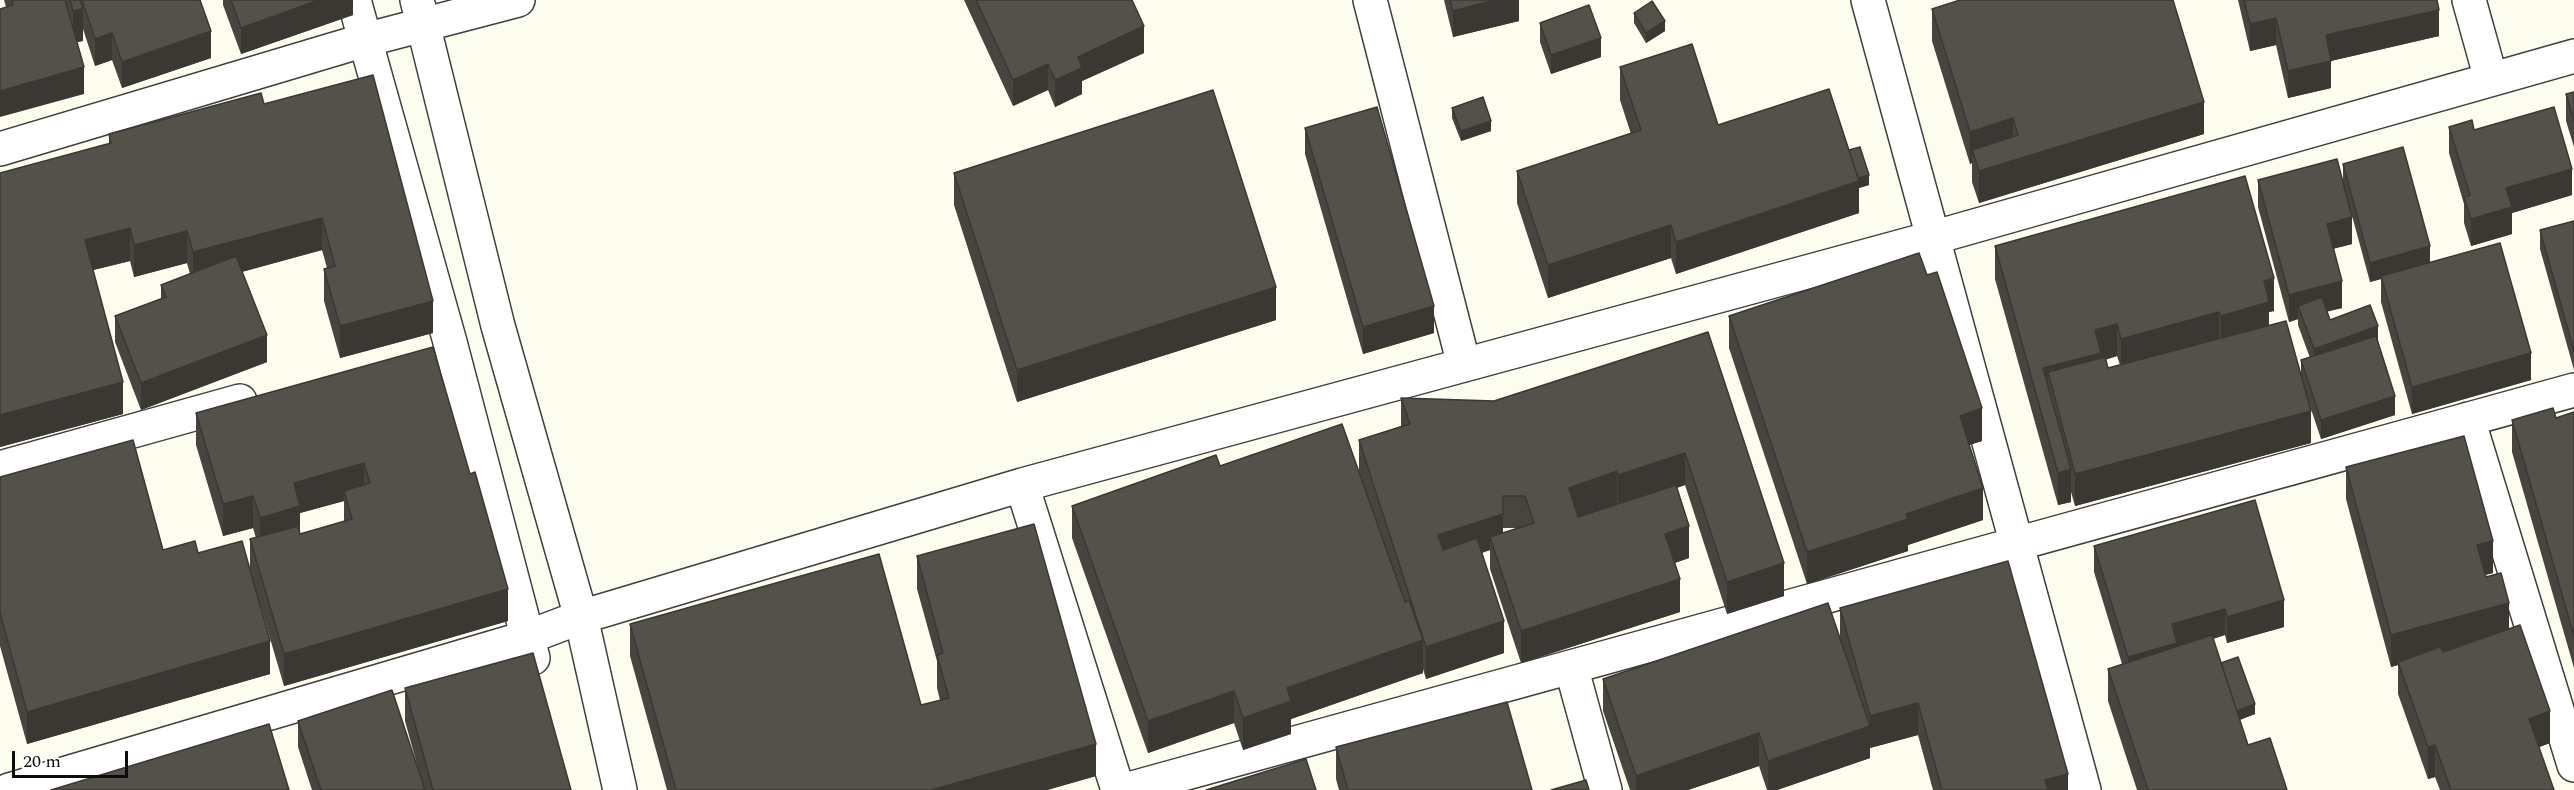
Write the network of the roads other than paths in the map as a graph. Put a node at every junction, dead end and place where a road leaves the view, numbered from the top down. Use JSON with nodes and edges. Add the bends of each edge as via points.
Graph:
{"nodes":[{"id":1,"x":354,"y":0,"type":"edge"},
{"id":2,"x":518,"y":0,"type":"edge"},
{"id":3,"x":1370,"y":0,"type":"edge"},
{"id":4,"x":1868,"y":0,"type":"edge"},
{"id":5,"x":2469,"y":0,"type":"edge"},
{"id":6,"x":420,"y":13,"type":"edge"},
{"id":7,"x":365,"y":40,"type":"junction"},
{"id":8,"x":2574,"y":56,"type":"edge"},
{"id":9,"x":2491,"y":79,"type":"junction"},
{"id":10,"x":0,"y":149,"type":"edge"},
{"id":11,"x":1932,"y":238,"type":"junction"},
{"id":12,"x":498,"y":326,"type":"junction"},
{"id":13,"x":450,"y":342,"type":"junction"},
{"id":14,"x":416,"y":352,"type":"edge"},
{"id":15,"x":1464,"y":365,"type":"junction"},
{"id":16,"x":2574,"y":390,"type":"edge"},
{"id":17,"x":266,"y":394,"type":"edge"},
{"id":18,"x":2468,"y":419,"type":"junction"},
{"id":19,"x":0,"y":468,"type":"edge"},
{"id":20,"x":1022,"y":485,"type":"junction"},
{"id":21,"x":2015,"y":544,"type":"junction"},
{"id":22,"x":581,"y":617,"type":"junction"},
{"id":23,"x":528,"y":637,"type":"junction"},
{"id":24,"x":1572,"y":670,"type":"junction"},
{"id":25,"x":543,"y":692,"type":"edge"},
{"id":26,"x":2574,"y":765,"type":"edge"},
{"id":27,"x":9,"y":790,"type":"edge"},
{"id":28,"x":620,"y":790,"type":"edge"},
{"id":29,"x":1118,"y":790,"type":"edge"},
{"id":30,"x":1125,"y":790,"type":"edge"},
{"id":31,"x":1605,"y":790,"type":"edge"},
{"id":32,"x":2084,"y":790,"type":"edge"}],
"edges":[{"from":1,"to":7,"type":"street"},
{"from":2,"to":6,"type":"street"},
{"from":3,"to":15,"type":"street"},
{"from":4,"to":11,"type":"street"},
{"from":5,"to":9,"type":"street"},
{"from":6,"to":7,"type":"street"},
{"from":6,"to":12,"type":"street"},
{"from":7,"to":10,"type":"street"},
{"from":7,"to":13,"type":"street"},
{"from":8,"to":9,"type":"street"},
{"from":9,"to":11,"type":"street"},
{"from":11,"to":15,"type":"street"},
{"from":11,"to":21,"type":"street"},
{"from":12,"to":13,"type":"street"},
{"from":12,"to":22,"type":"street"},
{"from":13,"to":14,"type":"street"},
{"from":13,"to":23,"type":"street"},
{"from":15,"to":20,"type":"street"},
{"from":16,"to":18,"type":"street"},
{"from":17,"to":19,"type":"street"},
{"from":18,"to":21,"type":"street"},
{"from":18,"to":26,"type":"street"},
{"from":20,"to":22,"type":"street"},
{"from":20,"to":29,"type":"street"},
{"from":21,"to":24,"type":"street"},
{"from":21,"to":32,"type":"street"},
{"from":22,"to":23,"type":"street"},
{"from":22,"to":28,"type":"street"},
{"from":23,"to":25,"type":"street"},
{"from":23,"to":27,"type":"street"},
{"from":24,"to":30,"type":"street"},
{"from":24,"to":31,"type":"street"}]}
